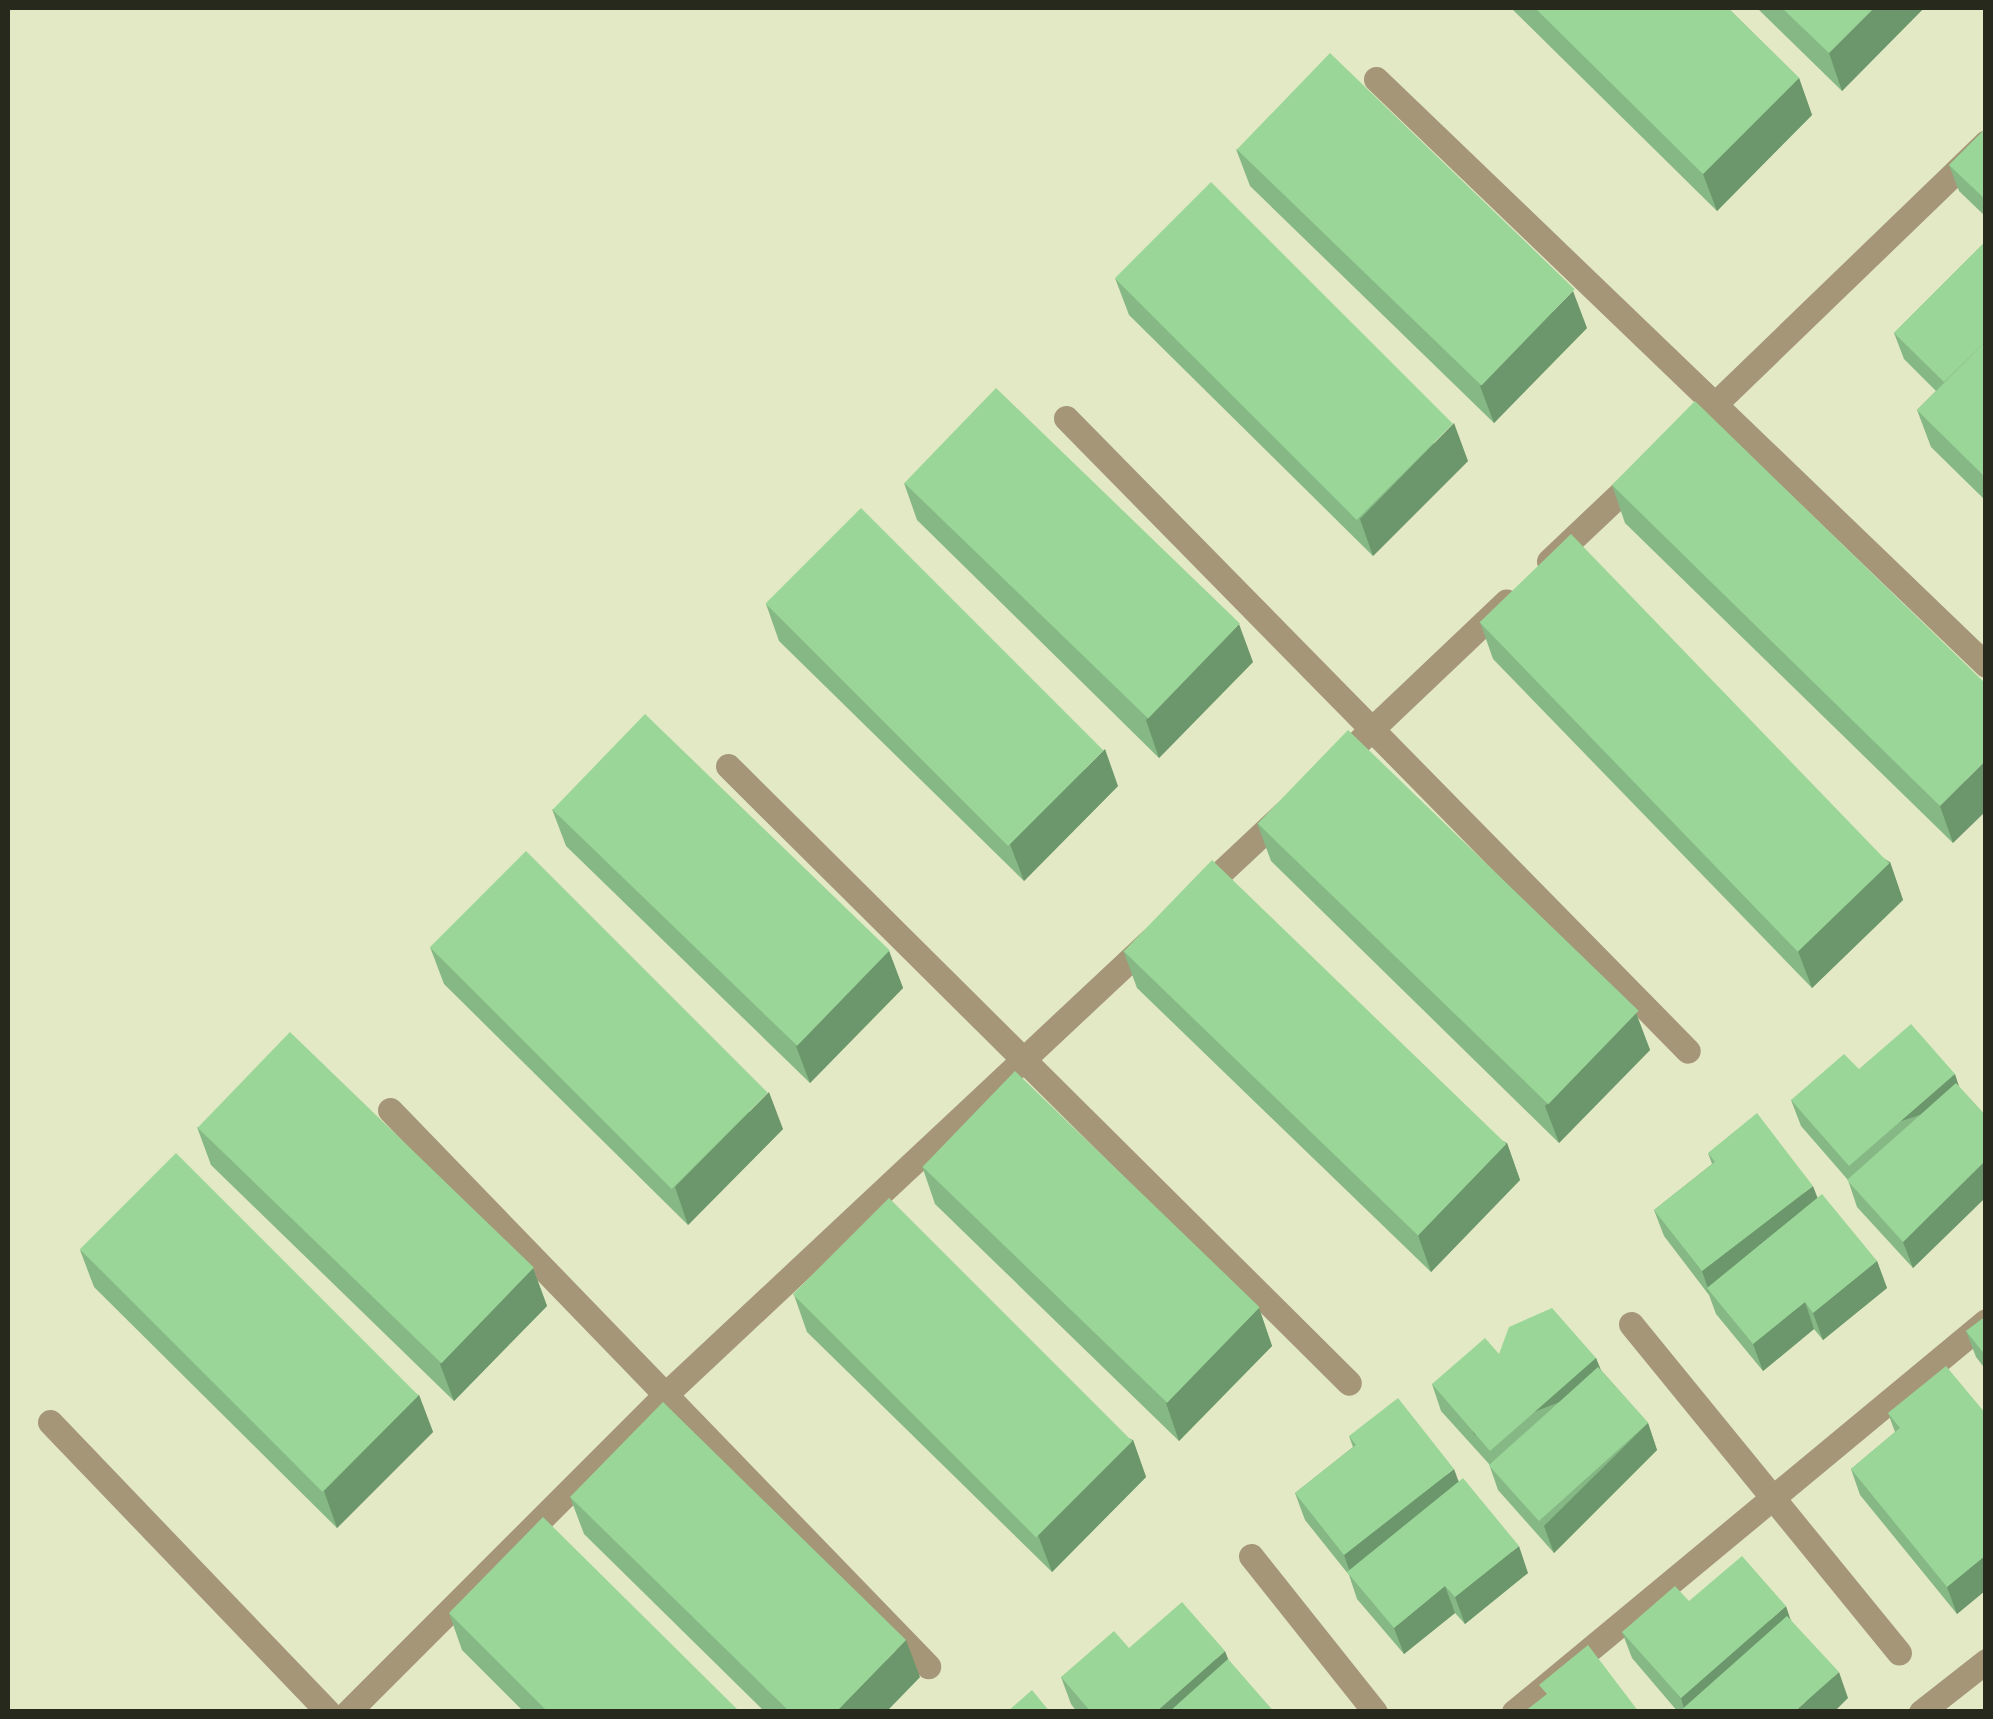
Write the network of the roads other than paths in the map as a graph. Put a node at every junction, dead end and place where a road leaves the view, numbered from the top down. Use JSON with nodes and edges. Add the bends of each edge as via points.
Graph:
{"nodes":[{"id":1,"x":1376,"y":79,"type":"dead end"},
{"id":2,"x":1986,"y":142,"type":"edge"},
{"id":3,"x":1714,"y":404,"type":"junction"},
{"id":4,"x":1066,"y":418,"type":"dead end"},
{"id":5,"x":1986,"y":665,"type":"edge"},
{"id":6,"x":1372,"y":729,"type":"junction"},
{"id":7,"x":728,"y":766,"type":"dead end"},
{"id":8,"x":1688,"y":1051,"type":"dead end"},
{"id":9,"x":1025,"y":1060,"type":"junction"},
{"id":10,"x":390,"y":1110,"type":"dead end"},
{"id":11,"x":1986,"y":1321,"type":"edge"},
{"id":12,"x":1631,"y":1324,"type":"dead end"},
{"id":13,"x":1349,"y":1383,"type":"dead end"},
{"id":14,"x":667,"y":1394,"type":"junction"},
{"id":15,"x":50,"y":1422,"type":"dead end"},
{"id":16,"x":1770,"y":1499,"type":"junction"},
{"id":17,"x":1252,"y":1556,"type":"dead end"},
{"id":18,"x":1899,"y":1654,"type":"dead end"},
{"id":19,"x":1986,"y":1661,"type":"edge"},
{"id":20,"x":928,"y":1666,"type":"dead end"},
{"id":21,"x":328,"y":1712,"type":"edge"},
{"id":22,"x":348,"y":1712,"type":"edge"},
{"id":23,"x":1375,"y":1712,"type":"edge"},
{"id":24,"x":1514,"y":1712,"type":"edge"},
{"id":25,"x":1921,"y":1712,"type":"edge"}],
"edges":[{"from":1,"to":3,"type":"street"},
{"from":2,"to":3,"type":"street"},
{"from":3,"to":5,"type":"street"},
{"from":3,"to":6,"type":"street"},
{"from":4,"to":6,"type":"street"},
{"from":6,"to":8,"type":"street"},
{"from":6,"to":9,"type":"street"},
{"from":7,"to":9,"type":"street"},
{"from":9,"to":13,"type":"street"},
{"from":9,"to":14,"type":"street"},
{"from":10,"to":14,"type":"street"},
{"from":11,"to":16,"type":"street"},
{"from":12,"to":16,"type":"street"},
{"from":14,"to":20,"type":"street"},
{"from":14,"to":22,"type":"street"},
{"from":15,"to":21,"type":"street"},
{"from":16,"to":18,"type":"street"},
{"from":16,"to":24,"type":"street"},
{"from":17,"to":23,"type":"street"},
{"from":19,"to":25,"type":"street"}]}
